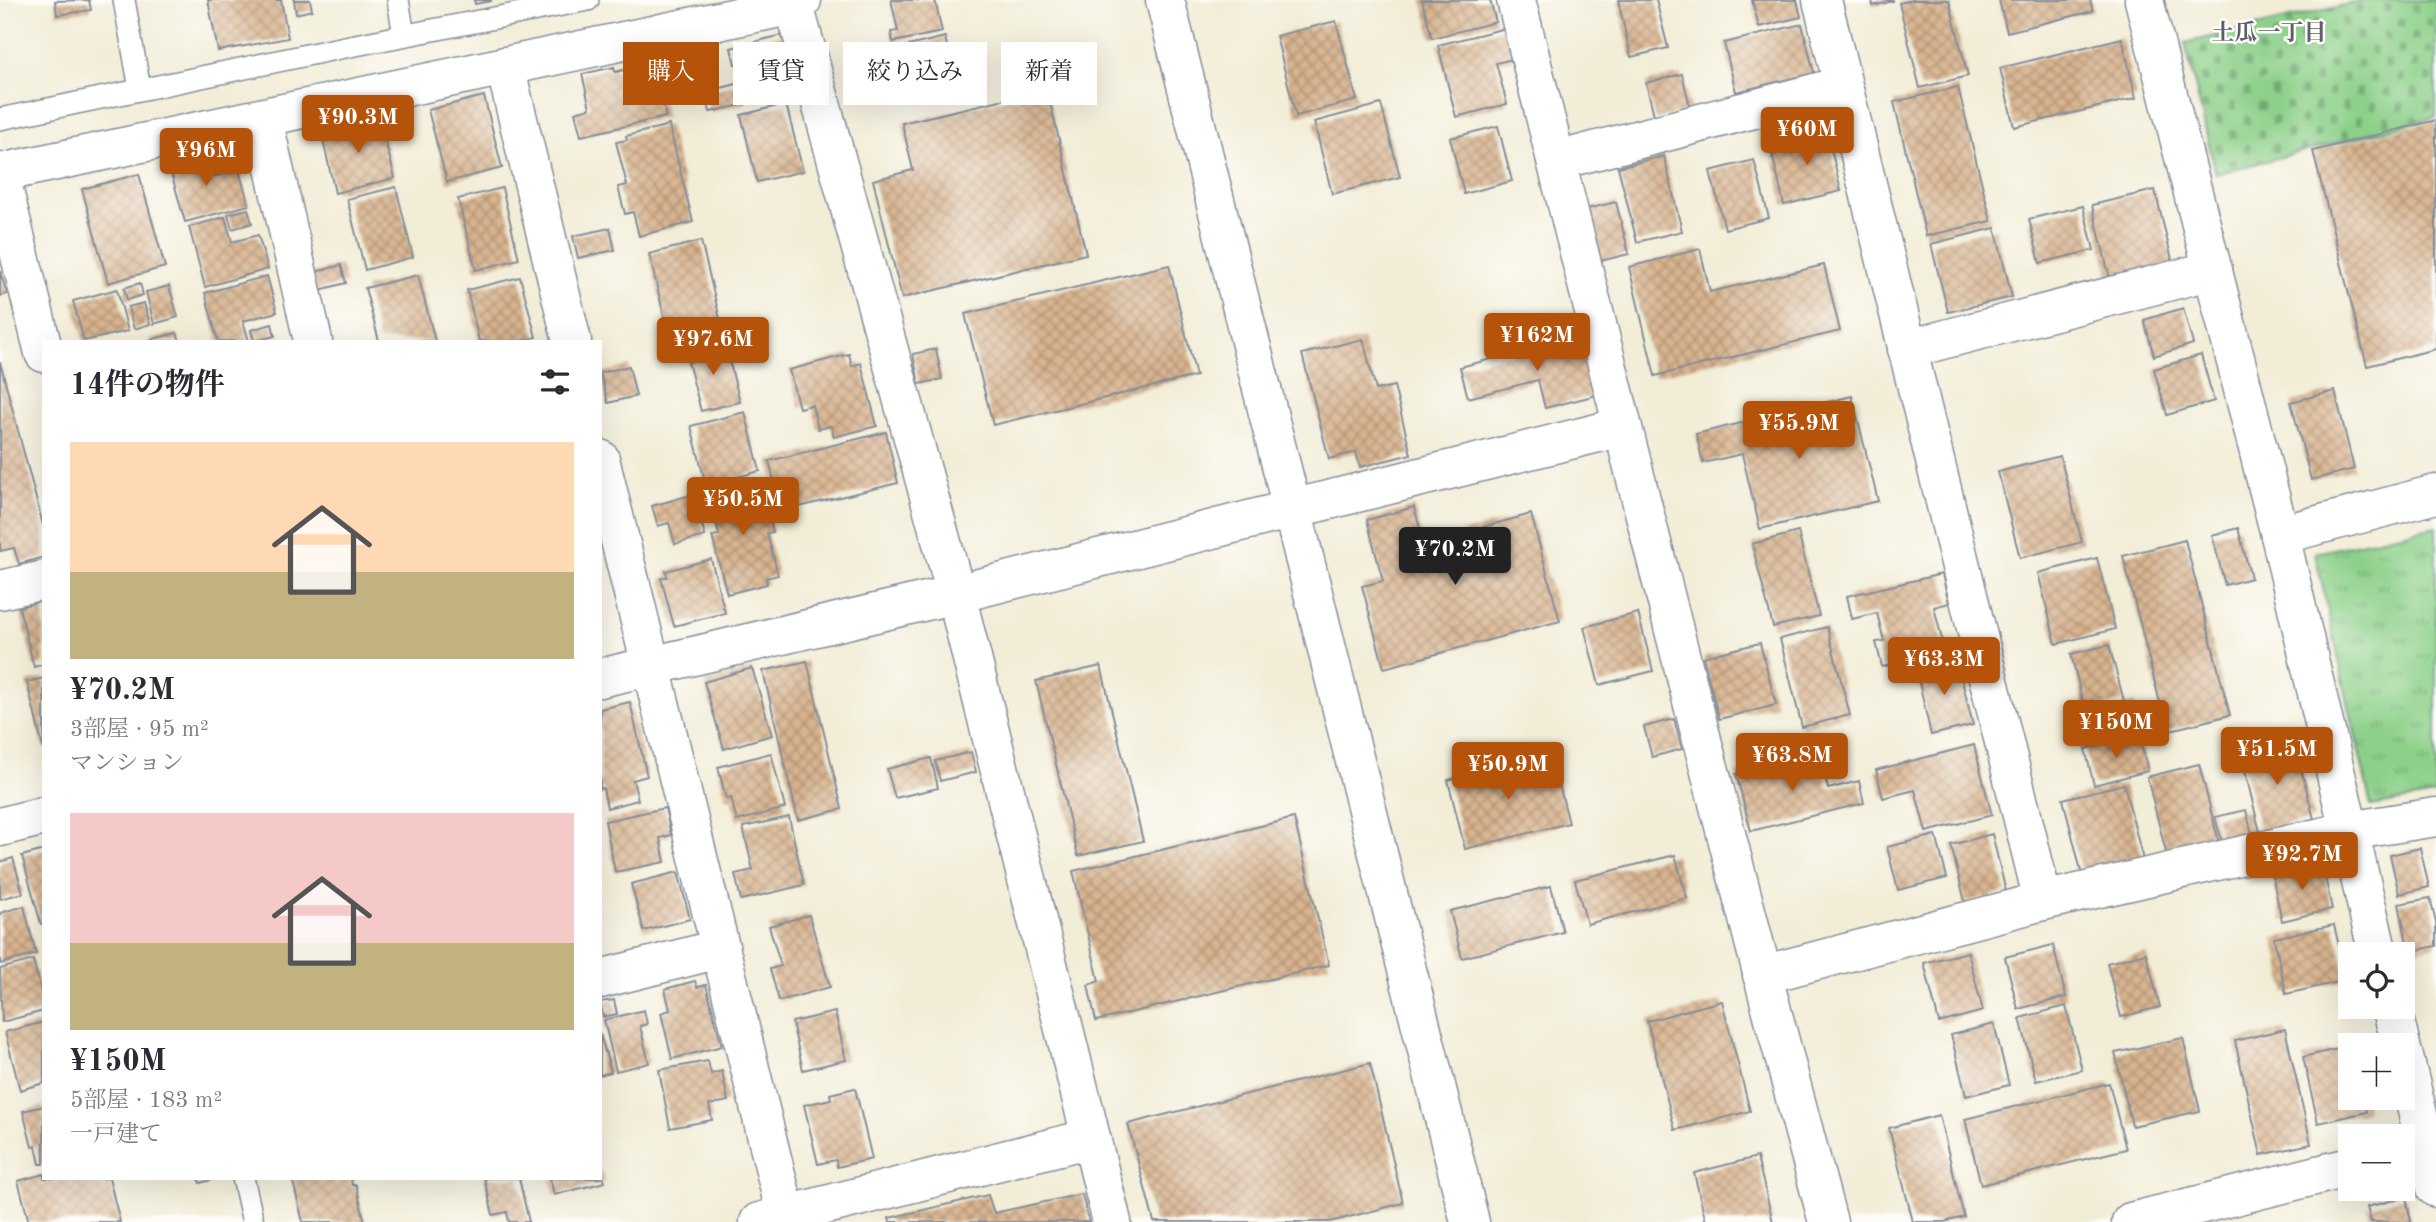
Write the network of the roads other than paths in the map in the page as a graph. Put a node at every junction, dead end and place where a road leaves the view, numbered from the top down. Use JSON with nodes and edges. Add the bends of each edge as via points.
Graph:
{"nodes":[{"id":1,"x":124,"y":0,"type":"edge"},
{"id":2,"x":398,"y":0,"type":"edge"},
{"id":3,"x":587,"y":0,"type":"edge"},
{"id":4,"x":1165,"y":0,"type":"edge"},
{"id":5,"x":1516,"y":0,"type":"edge"},
{"id":6,"x":1822,"y":0,"type":"edge"},
{"id":7,"x":2144,"y":0,"type":"edge"},
{"id":8,"x":798,"y":2,"type":"edge"},
{"id":9,"x":404,"y":36,"type":"junction"},
{"id":10,"x":505,"y":66,"type":"junction"},
{"id":11,"x":1841,"y":86,"type":"junction"},
{"id":12,"x":140,"y":89,"type":"junction"},
{"id":13,"x":0,"y":119,"type":"edge"},
{"id":14,"x":263,"y":119,"type":"junction"},
{"id":15,"x":1556,"y":161,"type":"junction"},
{"id":16,"x":0,"y":174,"type":"edge"},
{"id":17,"x":2213,"y":270,"type":"junction"},
{"id":18,"x":313,"y":340,"type":"edge"},
{"id":19,"x":572,"y":340,"type":"edge"},
{"id":20,"x":42,"y":345,"type":"edge"},
{"id":21,"x":1907,"y":349,"type":"junction"},
{"id":22,"x":1622,"y":427,"type":"junction"},
{"id":23,"x":602,"y":467,"type":"edge"},
{"id":24,"x":2436,"y":494,"type":"edge"},
{"id":25,"x":1292,"y":509,"type":"junction"},
{"id":26,"x":2280,"y":535,"type":"junction"},
{"id":27,"x":42,"y":580,"type":"edge"},
{"id":28,"x":0,"y":590,"type":"edge"},
{"id":29,"x":956,"y":594,"type":"junction"},
{"id":30,"x":650,"y":666,"type":"junction"},
{"id":31,"x":602,"y":678,"type":"edge"},
{"id":32,"x":42,"y":816,"type":"edge"},
{"id":33,"x":2436,"y":817,"type":"edge"},
{"id":34,"x":0,"y":827,"type":"edge"},
{"id":35,"x":2348,"y":831,"type":"junction"},
{"id":36,"x":2043,"y":901,"type":"junction"},
{"id":37,"x":2375,"y":942,"type":"edge"},
{"id":38,"x":719,"y":949,"type":"junction"},
{"id":39,"x":1762,"y":975,"type":"junction"},
{"id":40,"x":602,"y":978,"type":"edge"},
{"id":41,"x":2414,"y":1110,"type":"edge"},
{"id":42,"x":1091,"y":1138,"type":"junction"},
{"id":43,"x":2422,"y":1149,"type":"edge"},
{"id":44,"x":2338,"y":1170,"type":"edge"},
{"id":45,"x":243,"y":1180,"type":"edge"},
{"id":46,"x":2436,"y":1188,"type":"edge"},
{"id":47,"x":773,"y":1219,"type":"edge"},
{"id":48,"x":253,"y":1222,"type":"edge"},
{"id":49,"x":1112,"y":1222,"type":"edge"},
{"id":50,"x":1470,"y":1222,"type":"edge"},
{"id":51,"x":1828,"y":1222,"type":"edge"},
{"id":52,"x":2131,"y":1222,"type":"edge"}],
"edges":[{"from":1,"to":12,"type":"lane"},
{"from":2,"to":9,"type":"lane"},
{"from":3,"to":9,"type":"lane"},
{"from":4,"to":25,"type":"street"},
{"from":5,"to":15,"type":"street"},
{"from":6,"to":11,"type":"street"},
{"from":7,"to":17,"type":"street"},
{"from":8,"to":10,"type":"street"},
{"from":8,"to":29,"type":"street"},
{"from":9,"to":12,"type":"lane"},
{"from":10,"to":14,"type":"street"},
{"from":10,"to":19,"type":"street"},
{"from":11,"to":15,"type":"street"},
{"from":11,"to":21,"type":"street"},
{"from":12,"to":13,"type":"lane"},
{"from":14,"to":16,"type":"street"},
{"from":14,"to":18,"type":"street"},
{"from":15,"to":22,"type":"street"},
{"from":16,"to":20,"type":"street"},
{"from":17,"to":21,"type":"street"},
{"from":17,"to":26,"type":"street"},
{"from":21,"to":36,"type":"street"},
{"from":22,"to":25,"type":"street"},
{"from":22,"to":39,"type":"street"},
{"from":23,"to":30,"type":"street"},
{"from":24,"to":26,"type":"street"},
{"from":25,"to":29,"type":"street"},
{"from":25,"to":50,"type":"street"},
{"from":26,"to":35,"type":"street"},
{"from":27,"to":28,"type":"street"},
{"from":29,"to":30,"type":"street"},
{"from":29,"to":42,"type":"street"},
{"from":30,"to":31,"type":"street"},
{"from":30,"to":38,"type":"street"},
{"from":32,"to":34,"type":"street"},
{"from":33,"to":35,"type":"street"},
{"from":35,"to":36,"type":"street"},
{"from":35,"to":37,"type":"street"},
{"from":36,"to":39,"type":"street"},
{"from":38,"to":40,"type":"street"},
{"from":38,"to":47,"type":"street"},
{"from":39,"to":51,"type":"street"},
{"from":41,"to":43,"type":"street"},
{"from":42,"to":47,"type":"street"},
{"from":42,"to":49,"type":"street"},
{"from":43,"to":46,"type":"street"},
{"from":44,"to":52,"type":"street"},
{"from":45,"to":48,"type":"lane"}]}
